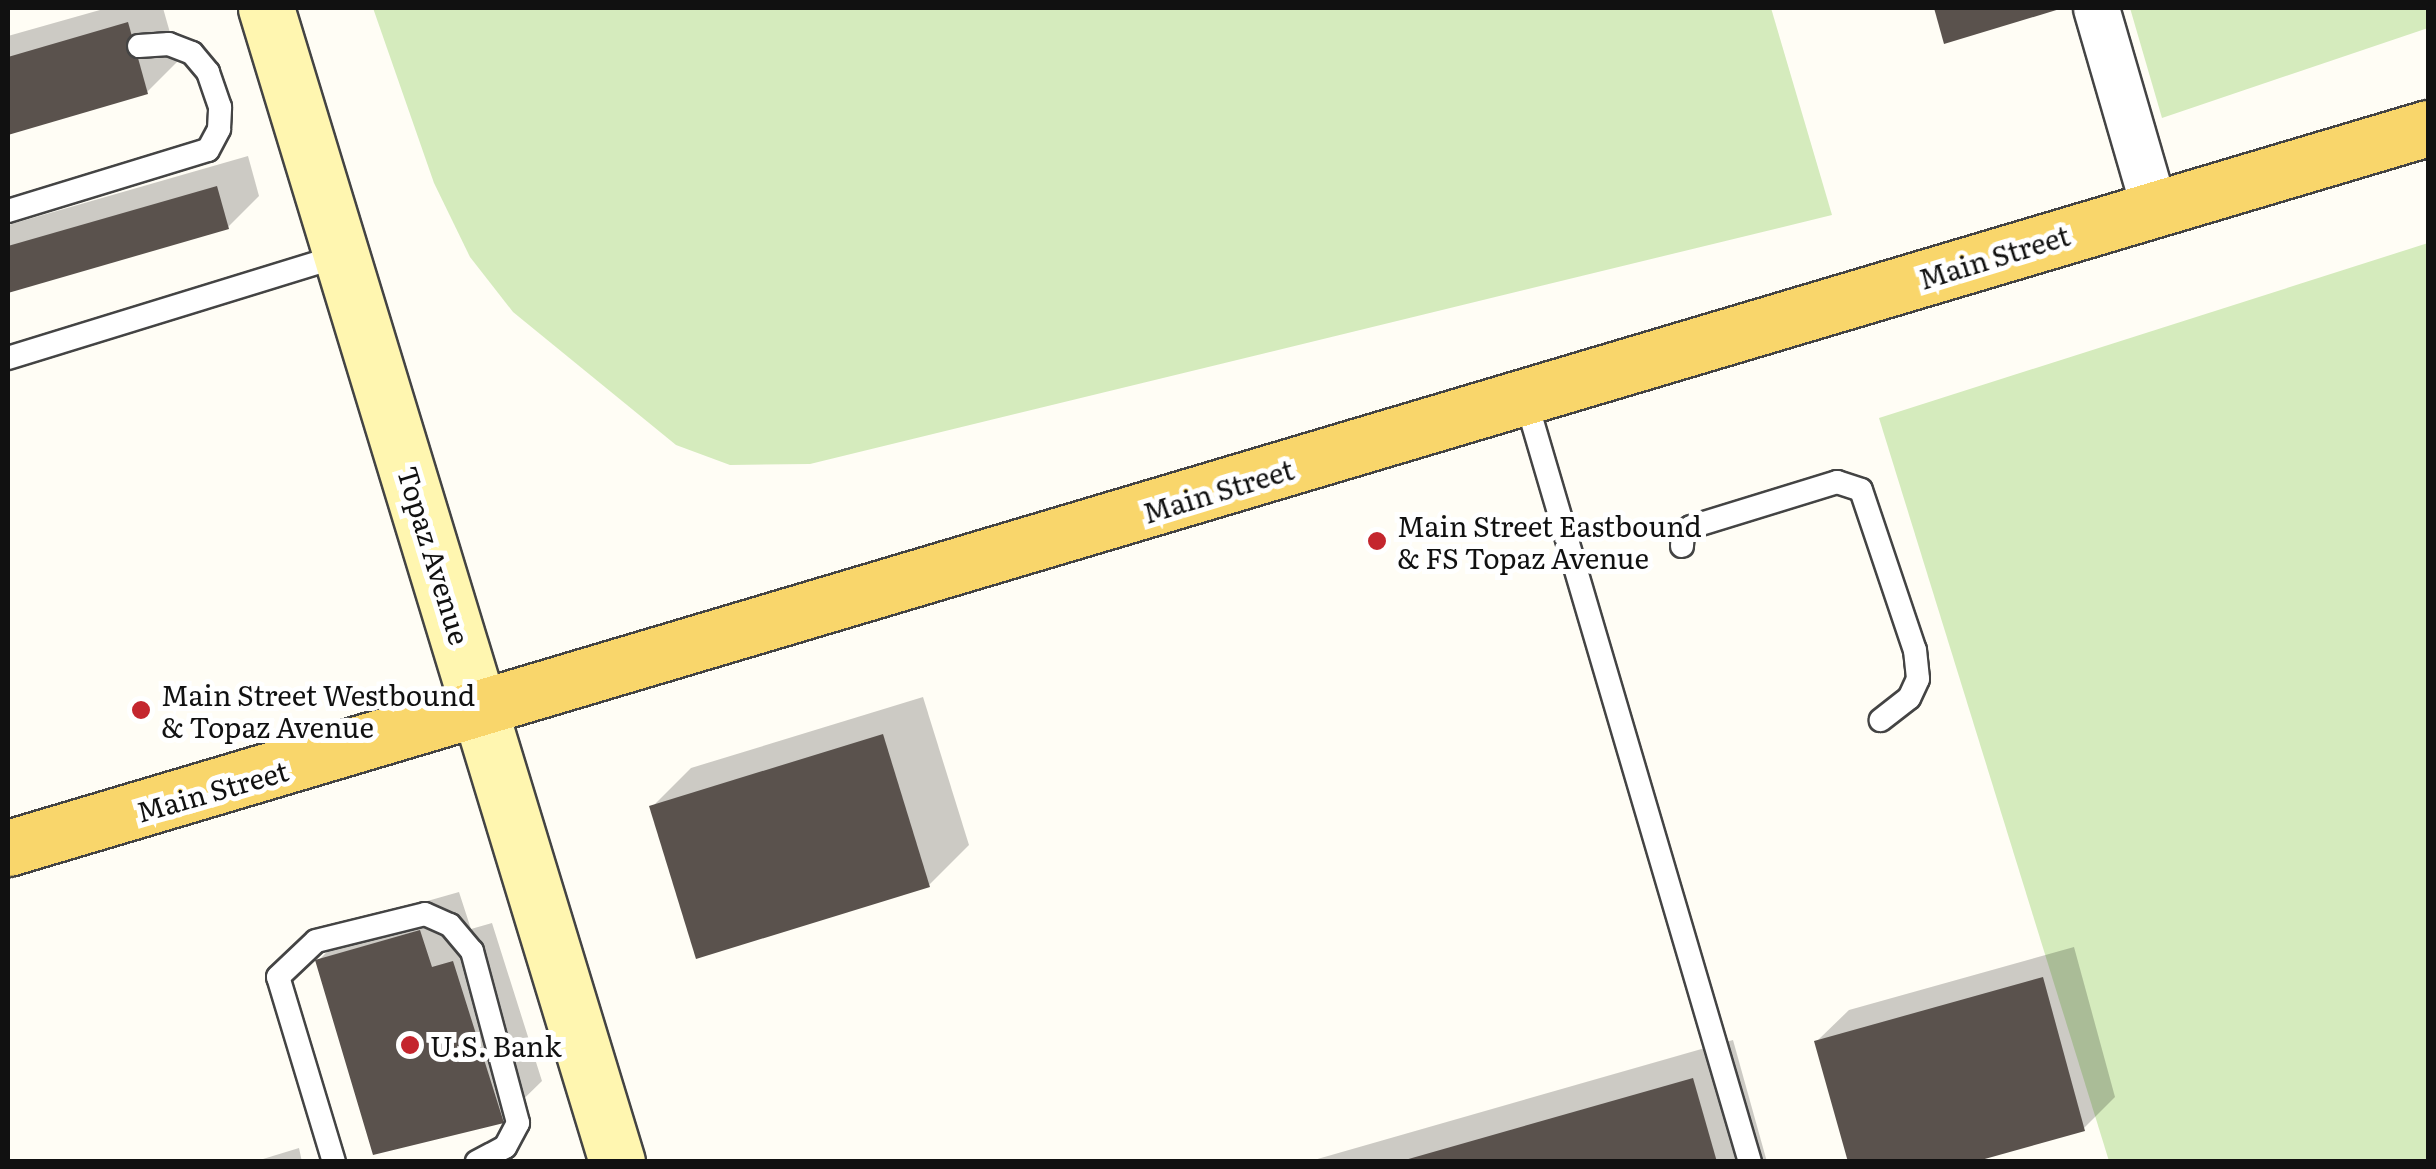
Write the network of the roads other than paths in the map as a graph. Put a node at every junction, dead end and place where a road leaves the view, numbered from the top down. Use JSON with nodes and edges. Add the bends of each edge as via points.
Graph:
{"nodes":[{"id":1,"x":266,"y":8,"type":"edge"},
{"id":2,"x":2096,"y":8,"type":"edge"},
{"id":3,"x":139,"y":46,"type":"dead end"},
{"id":4,"x":2428,"y":128,"type":"edge"},
{"id":5,"x":2154,"y":208,"type":"junction"},
{"id":6,"x":8,"y":211,"type":"edge"},
{"id":7,"x":343,"y":255,"type":"junction"},
{"id":8,"x":8,"y":358,"type":"edge"},
{"id":9,"x":1525,"y":397,"type":"junction"},
{"id":10,"x":1682,"y":546,"type":"dead end"},
{"id":11,"x":484,"y":711,"type":"junction"},
{"id":12,"x":1880,"y":720,"type":"dead end"},
{"id":13,"x":8,"y":848,"type":"edge"},
{"id":14,"x":334,"y":1162,"type":"edge"},
{"id":15,"x":478,"y":1162,"type":"edge"},
{"id":16,"x":617,"y":1162,"type":"edge"},
{"id":17,"x":1750,"y":1162,"type":"edge"}],
"edges":[{"from":1,"to":7,"type":"street","name":"Topaz Avenue"},
{"from":2,"to":5,"type":"street"},
{"from":3,"to":6,"type":"lane","via":[[169,44],[192,53],[208,72],[220,107],[220,129],[208,150]]},
{"from":4,"to":5,"type":"main road","name":"Main Street"},
{"from":5,"to":9,"type":"main road","name":"Main Street"},
{"from":7,"to":8,"type":"lane"},
{"from":7,"to":11,"type":"street","name":"Topaz Avenue"},
{"from":9,"to":11,"type":"main road","name":"Main Street"},
{"from":9,"to":17,"type":"lane"},
{"from":10,"to":12,"type":"lane","via":[[1683,532],[1691,527],[1837,482],[1861,490],[1915,650],[1918,679],[1909,698]]},
{"from":11,"to":13,"type":"main road","name":"Main Street"},
{"from":11,"to":16,"type":"street","name":"Topaz Avenue"},
{"from":14,"to":15,"type":"lane","via":[[278,977],[316,941],[424,914],[450,925],[472,951],[518,1123],[505,1147]]}]}
